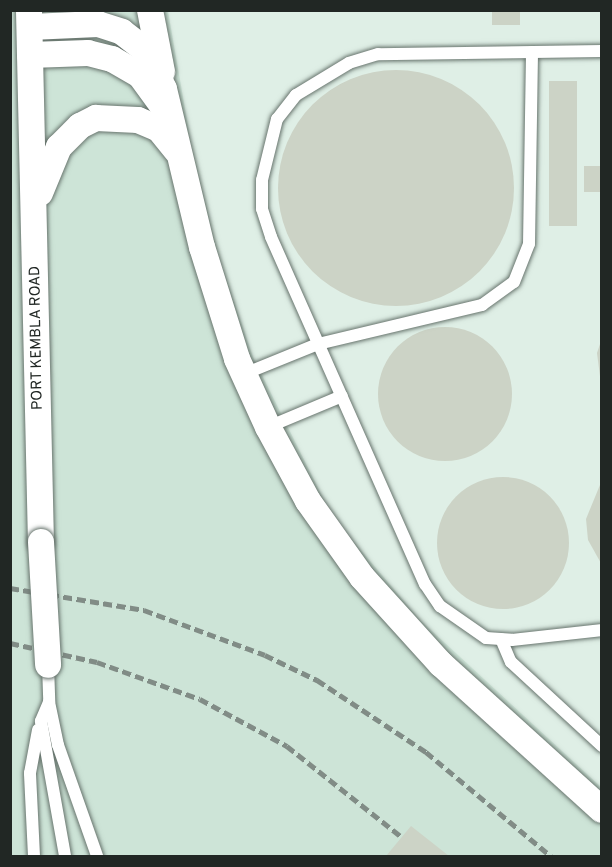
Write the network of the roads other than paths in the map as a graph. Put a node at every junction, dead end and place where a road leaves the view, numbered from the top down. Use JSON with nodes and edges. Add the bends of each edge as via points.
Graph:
{"nodes":[{"id":1,"x":150,"y":10,"type":"edge"},
{"id":2,"x":30,"y":19,"type":"edge"},
{"id":3,"x":602,"y":51,"type":"edge"},
{"id":4,"x":532,"y":52,"type":"junction"},
{"id":5,"x":30,"y":55,"type":"junction"},
{"id":6,"x":164,"y":89,"type":"junction"},
{"id":7,"x":178,"y":156,"type":"junction"},
{"id":8,"x":34,"y":210,"type":"junction"},
{"id":9,"x":318,"y":344,"type":"junction"},
{"id":10,"x":244,"y":374,"type":"junction"},
{"id":11,"x":342,"y":396,"type":"junction"},
{"id":12,"x":268,"y":428,"type":"junction"},
{"id":13,"x":602,"y":630,"type":"edge"},
{"id":14,"x":501,"y":639,"type":"junction"},
{"id":15,"x":48,"y":665,"type":"joint"},
{"id":16,"x":49,"y":702,"type":"junction"},
{"id":17,"x":41,"y":721,"type":"junction"},
{"id":18,"x":602,"y":746,"type":"edge"},
{"id":19,"x":602,"y":810,"type":"edge"},
{"id":20,"x":34,"y":856,"type":"edge"},
{"id":21,"x":65,"y":856,"type":"edge"},
{"id":22,"x":97,"y":856,"type":"edge"}],
"edges":[{"from":1,"to":6,"type":"street"},
{"from":2,"to":5,"type":"street","name":"PORT KEMBLA ROAD"},
{"from":2,"to":6,"type":"street","via":[[122,32],[146,50]]},
{"from":3,"to":4,"type":"lane"},
{"from":4,"to":9,"type":"lane","via":[[529,244],[513,282],[482,305]]},
{"from":4,"to":9,"type":"lane","via":[[378,54],[320,77],[296,95],[277,119],[266,150],[262,209]]},
{"from":5,"to":7,"type":"street","via":[[88,53],[130,68],[157,96]]},
{"from":5,"to":8,"type":"street","name":"PORT KEMBLA ROAD"},
{"from":6,"to":7,"type":"street"},
{"from":7,"to":8,"type":"street","via":[[159,129],[138,120],[111,116],[88,121],[56,152]]},
{"from":7,"to":10,"type":"street","via":[[202,247]]},
{"from":8,"to":15,"type":"street","name":"PORT KEMBLA ROAD","bridge":true,"via":[[41,542]]},
{"from":9,"to":10,"type":"lane"},
{"from":9,"to":11,"type":"lane"},
{"from":10,"to":12,"type":"street"},
{"from":11,"to":12,"type":"lane"},
{"from":11,"to":14,"type":"lane","via":[[435,598],[471,630]]},
{"from":12,"to":19,"type":"street","via":[[330,533],[397,617],[441,664]]},
{"from":13,"to":14,"type":"lane"},
{"from":14,"to":18,"type":"lane","via":[[511,662]]},
{"from":15,"to":16,"type":"lane"},
{"from":16,"to":17,"type":"lane"},
{"from":16,"to":22,"type":"lane","via":[[71,786]]},
{"from":17,"to":20,"type":"lane","via":[[30,773]]},
{"from":17,"to":21,"type":"lane"}]}
